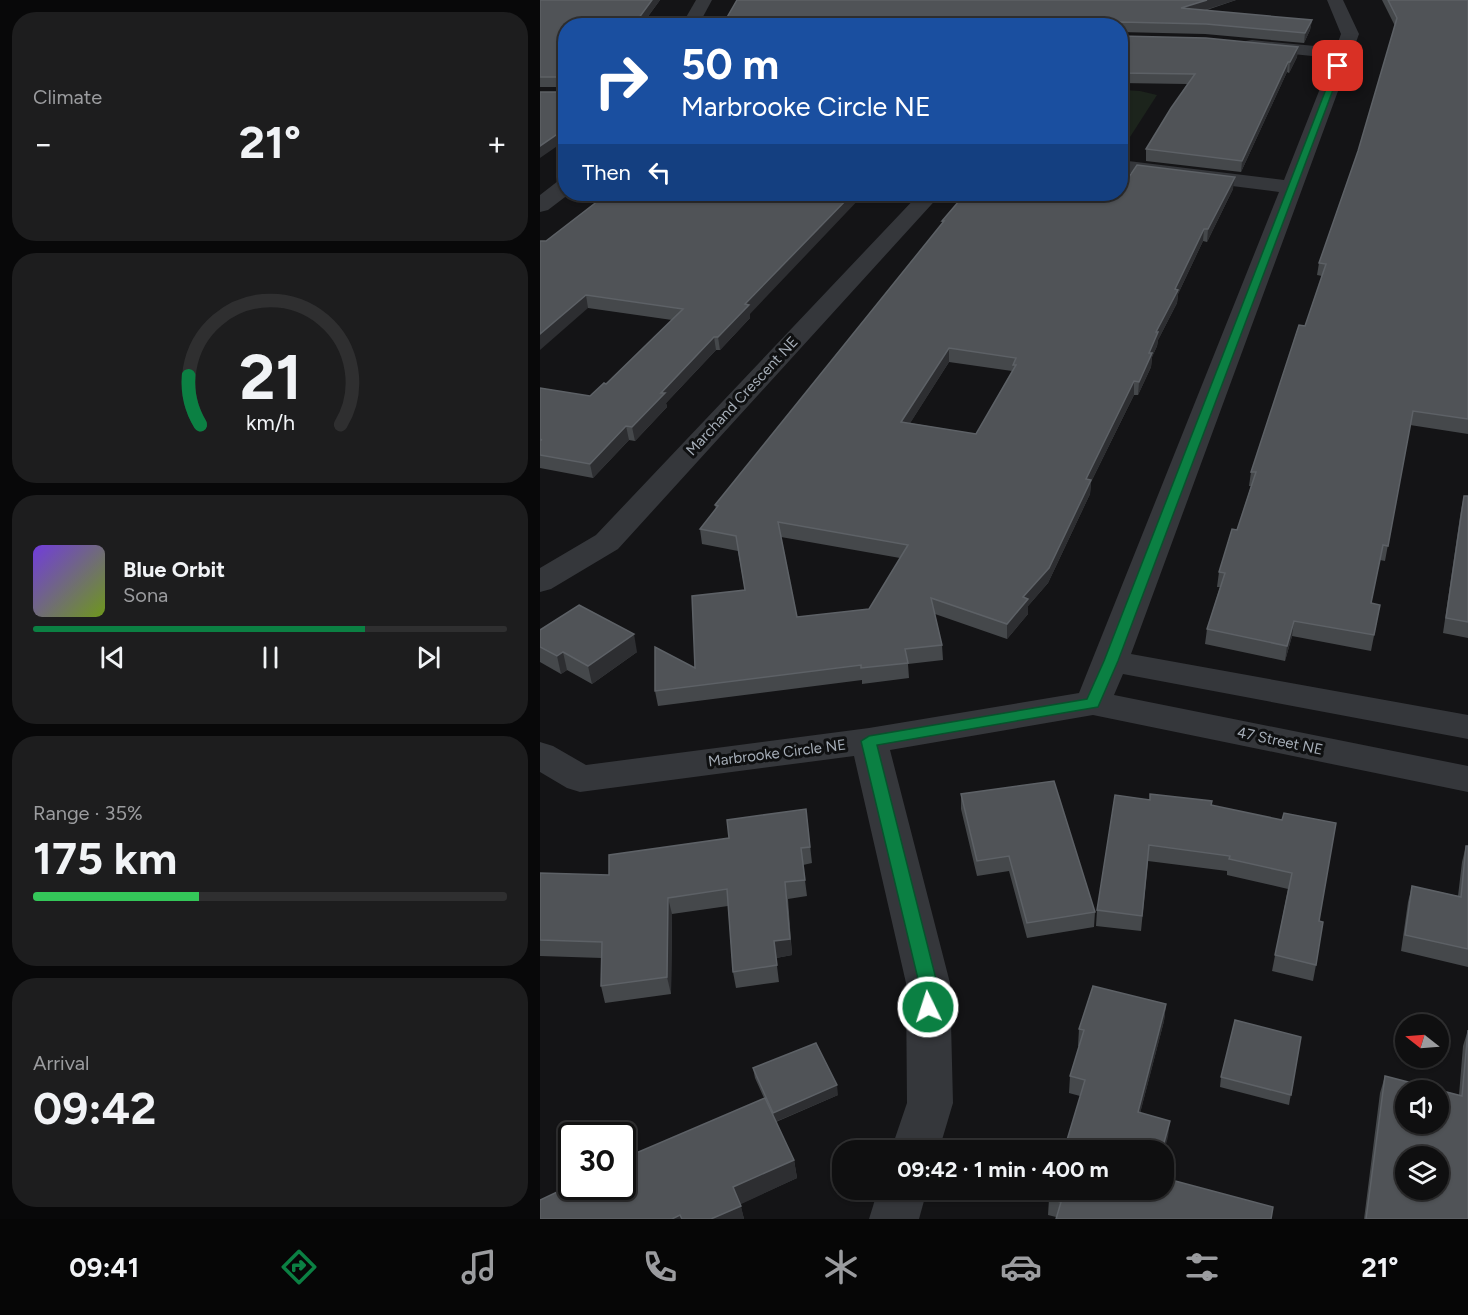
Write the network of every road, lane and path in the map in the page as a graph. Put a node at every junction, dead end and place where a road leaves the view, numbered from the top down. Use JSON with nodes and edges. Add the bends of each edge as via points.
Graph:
{"nodes":[{"id":1,"x":704,"y":0,"type":"edge"},
{"id":2,"x":1335,"y":0,"type":"edge"},
{"id":3,"x":694,"y":18,"type":"edge"},
{"id":4,"x":1240,"y":44,"type":"edge"},
{"id":5,"x":1343,"y":54,"type":"junction"},
{"id":6,"x":1128,"y":167,"type":"edge"},
{"id":7,"x":1292,"y":187,"type":"junction"},
{"id":8,"x":558,"y":192,"type":"edge"},
{"id":9,"x":924,"y":201,"type":"edge"},
{"id":10,"x":540,"y":205,"type":"edge"},
{"id":11,"x":540,"y":582,"type":"edge"},
{"id":12,"x":1111,"y":661,"type":"junction"},
{"id":13,"x":1093,"y":703,"type":"junction"},
{"id":14,"x":1468,"y":727,"type":"edge"},
{"id":15,"x":869,"y":741,"type":"junction"},
{"id":16,"x":540,"y":755,"type":"edge"},
{"id":17,"x":1468,"y":779,"type":"edge"},
{"id":18,"x":918,"y":1140,"type":"edge"},
{"id":19,"x":900,"y":1200,"type":"edge"},
{"id":20,"x":894,"y":1219,"type":"edge"}],
"edges":[{"from":1,"to":3,"type":"street"},
{"from":2,"to":5,"type":"street","via":[[1350,34]]},
{"from":4,"to":5,"type":"street"},
{"from":5,"to":7,"type":"street"},
{"from":6,"to":7,"type":"street"},
{"from":7,"to":12,"type":"street"},
{"from":8,"to":10,"type":"street"},
{"from":9,"to":11,"type":"street","name":"Marchand Crescent NE","via":[[607,542]]},
{"from":12,"to":13,"type":"street"},
{"from":12,"to":14,"type":"street"},
{"from":13,"to":15,"type":"street","name":"Marbrooke Circle NE"},
{"from":13,"to":17,"type":"street","name":"47 Street NE"},
{"from":15,"to":16,"type":"street","name":"Marbrooke Circle NE","via":[[580,779]]},
{"from":15,"to":18,"type":"street","via":[[928,983],[930,1103]]},
{"from":19,"to":20,"type":"street"}]}
